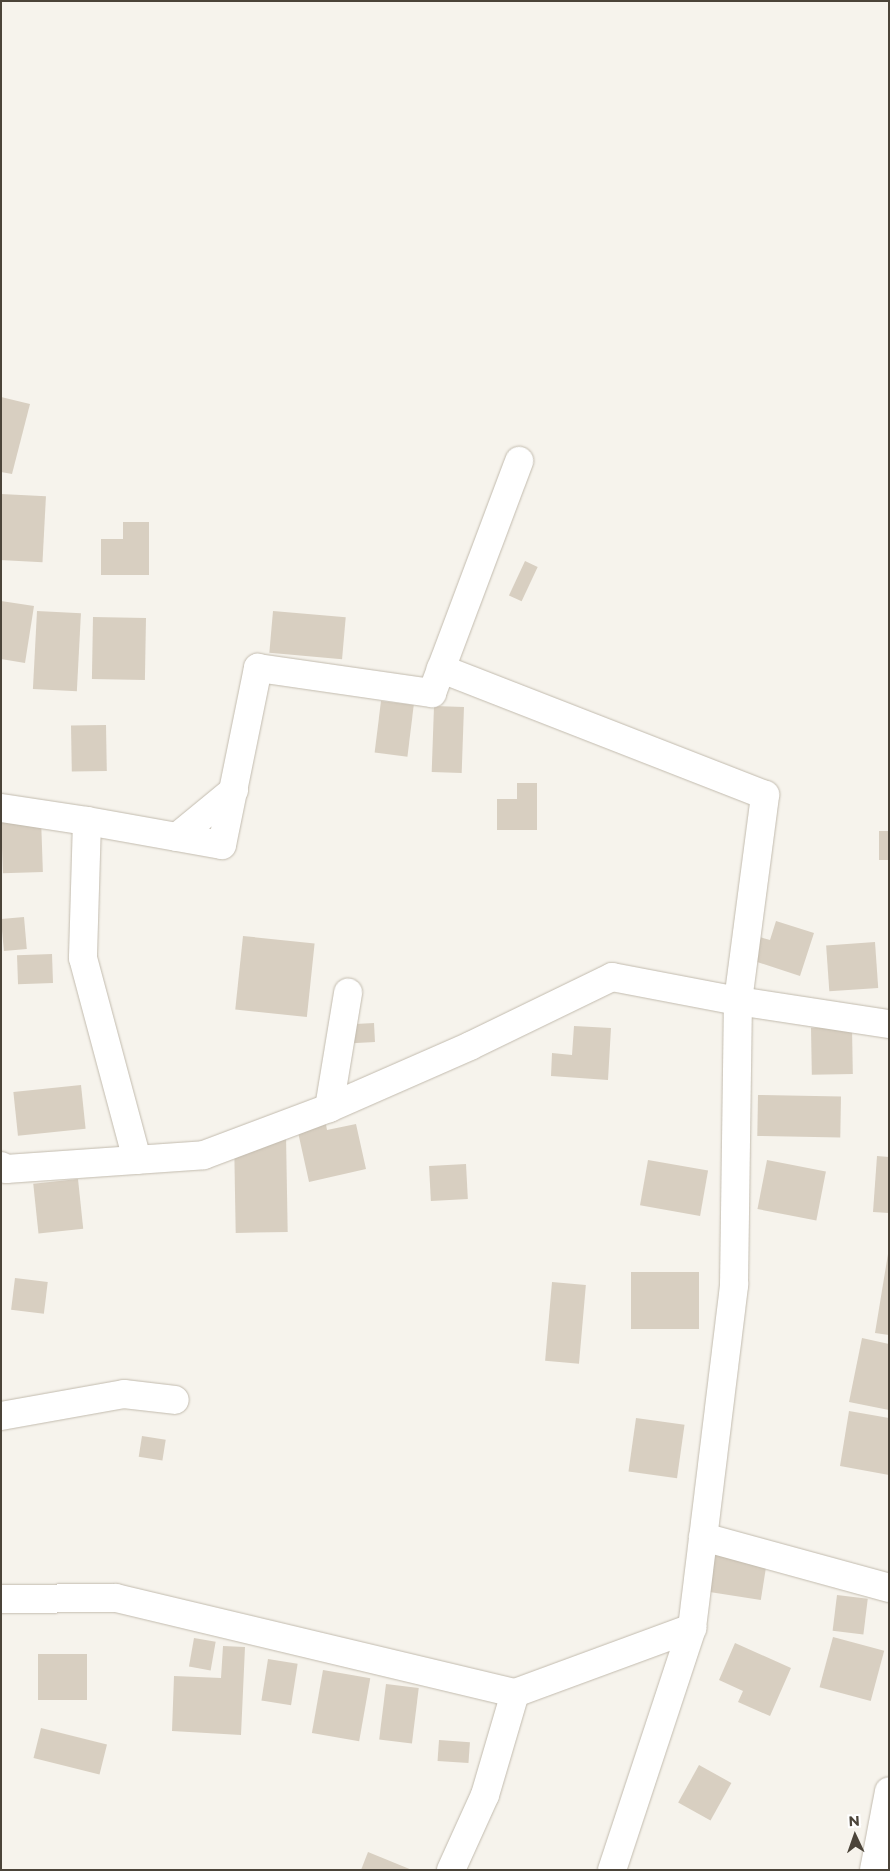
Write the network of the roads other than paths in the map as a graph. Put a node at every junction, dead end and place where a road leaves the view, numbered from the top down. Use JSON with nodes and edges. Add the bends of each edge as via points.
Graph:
{"nodes":[{"id":1,"x":519,"y":461,"type":"dead end"},
{"id":2,"x":441,"y":669,"type":"junction"},
{"id":3,"x":1,"y":808,"type":"edge"},
{"id":4,"x":87,"y":821,"type":"junction"},
{"id":5,"x":348,"y":993,"type":"dead end"},
{"id":6,"x":738,"y":1001,"type":"junction"},
{"id":7,"x":889,"y":1024,"type":"edge"},
{"id":8,"x":329,"y":1108,"type":"junction"},
{"id":9,"x":137,"y":1160,"type":"junction"},
{"id":10,"x":1,"y":1166,"type":"edge"},
{"id":11,"x":176,"y":1400,"type":"dead end"},
{"id":12,"x":1,"y":1416,"type":"edge"},
{"id":13,"x":703,"y":1537,"type":"junction"},
{"id":14,"x":889,"y":1588,"type":"edge"},
{"id":15,"x":1,"y":1598,"type":"edge"},
{"id":16,"x":692,"y":1628,"type":"junction"},
{"id":17,"x":515,"y":1693,"type":"junction"},
{"id":18,"x":889,"y":1791,"type":"edge"},
{"id":19,"x":451,"y":1870,"type":"edge"},
{"id":20,"x":612,"y":1870,"type":"edge"},
{"id":21,"x":874,"y":1870,"type":"edge"}],
"edges":[{"from":1,"to":2,"type":"street"},
{"from":2,"to":4,"type":"street","via":[[432,693],[258,668],[222,845]]},
{"from":2,"to":6,"type":"street","via":[[765,795]]},
{"from":3,"to":4,"type":"street"},
{"from":4,"to":9,"type":"street","via":[[83,958]]},
{"from":5,"to":8,"type":"street"},
{"from":6,"to":7,"type":"street"},
{"from":6,"to":8,"type":"street","via":[[612,977],[470,1046]]},
{"from":6,"to":13,"type":"street","via":[[734,1284]]},
{"from":8,"to":9,"type":"street","via":[[204,1154]]},
{"from":9,"to":10,"type":"street","via":[[6,1169]]},
{"from":11,"to":12,"type":"street","via":[[124,1394]]},
{"from":13,"to":14,"type":"street"},
{"from":13,"to":16,"type":"street"},
{"from":15,"to":17,"type":"street","via":[[116,1598]]},
{"from":16,"to":17,"type":"street"},
{"from":16,"to":20,"type":"street"},
{"from":17,"to":19,"type":"street","via":[[485,1795]]},
{"from":18,"to":21,"type":"street"}]}
